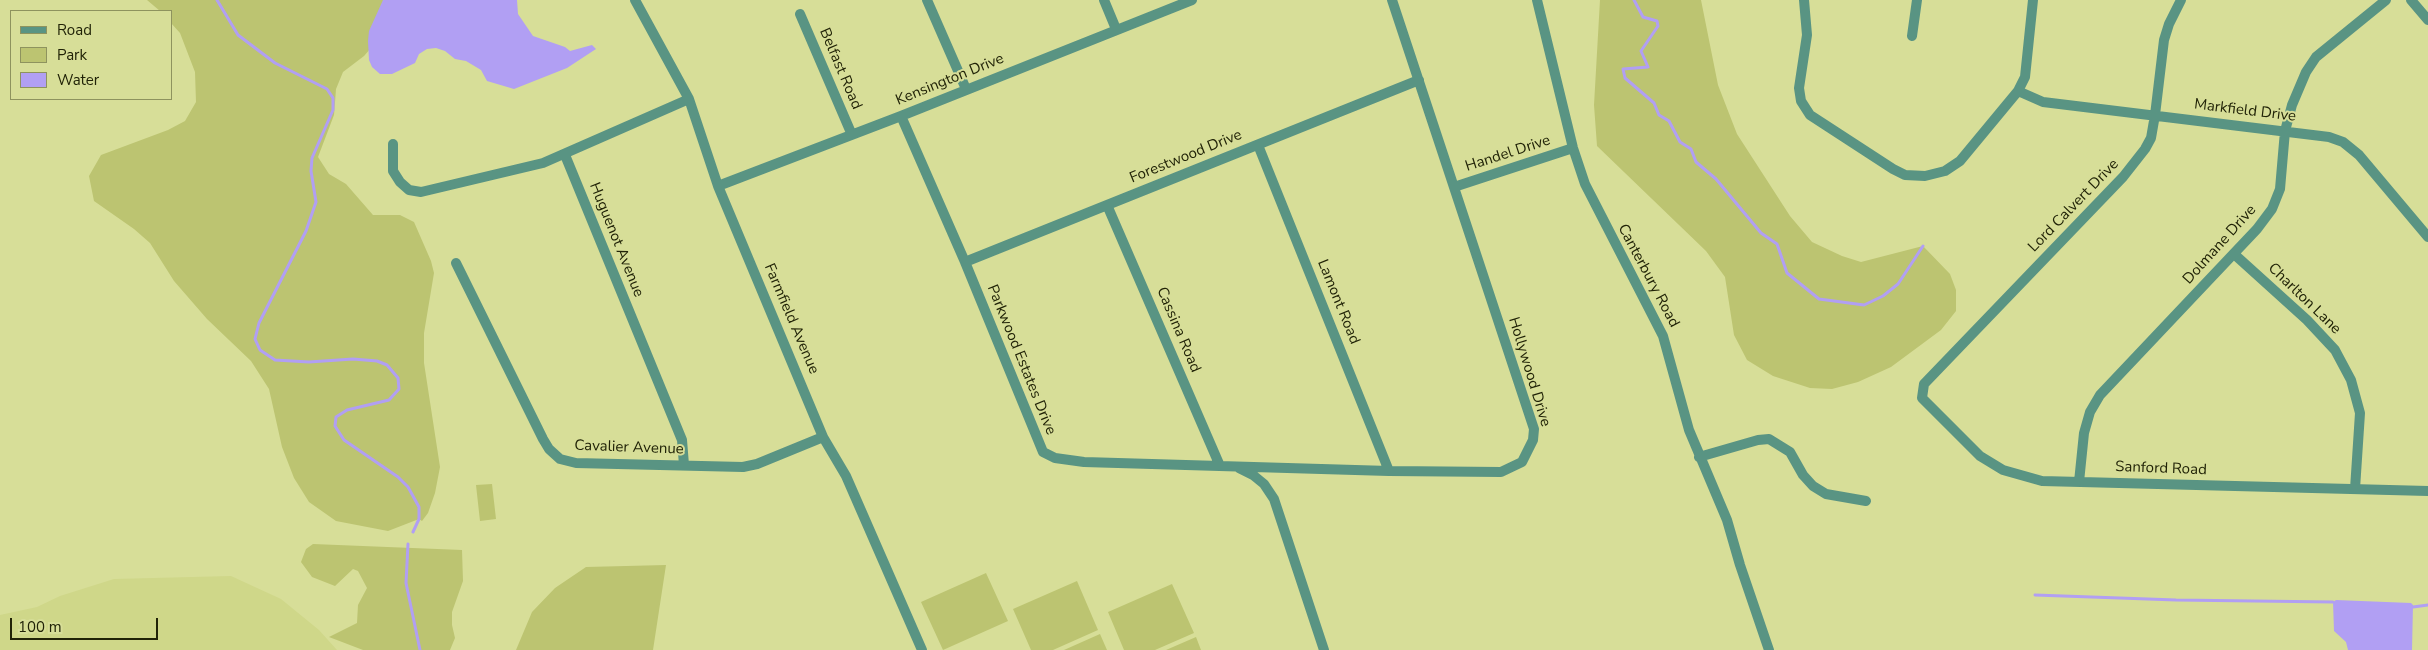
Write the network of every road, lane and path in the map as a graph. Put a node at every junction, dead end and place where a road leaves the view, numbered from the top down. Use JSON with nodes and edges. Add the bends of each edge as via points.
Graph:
{"nodes":[{"id":1,"x":635,"y":0,"type":"edge"},
{"id":2,"x":927,"y":0,"type":"edge"},
{"id":3,"x":1104,"y":0,"type":"edge"},
{"id":4,"x":1192,"y":0,"type":"edge"},
{"id":5,"x":1392,"y":0,"type":"edge"},
{"id":6,"x":1537,"y":0,"type":"edge"},
{"id":7,"x":1804,"y":0,"type":"edge"},
{"id":8,"x":1916,"y":0,"type":"edge"},
{"id":9,"x":2033,"y":0,"type":"edge"},
{"id":10,"x":2181,"y":0,"type":"edge"},
{"id":11,"x":2386,"y":0,"type":"edge"},
{"id":12,"x":2411,"y":0,"type":"edge"},
{"id":13,"x":800,"y":14,"type":"dead end"},
{"id":14,"x":2428,"y":20,"type":"edge"},
{"id":15,"x":1116,"y":29,"type":"junction"},
{"id":16,"x":1912,"y":36,"type":"dead end"},
{"id":17,"x":1418,"y":80,"type":"junction"},
{"id":18,"x":966,"y":89,"type":"junction"},
{"id":19,"x":2018,"y":91,"type":"junction"},
{"id":20,"x":689,"y":99,"type":"junction"},
{"id":21,"x":901,"y":116,"type":"junction"},
{"id":22,"x":2155,"y":116,"type":"junction"},
{"id":23,"x":2285,"y":131,"type":"junction"},
{"id":24,"x":852,"y":136,"type":"junction"},
{"id":25,"x":393,"y":144,"type":"dead end"},
{"id":26,"x":1258,"y":144,"type":"junction"},
{"id":27,"x":1572,"y":148,"type":"junction"},
{"id":28,"x":565,"y":155,"type":"junction"},
{"id":29,"x":718,"y":186,"type":"junction"},
{"id":30,"x":1454,"y":188,"type":"junction"},
{"id":31,"x":1107,"y":205,"type":"junction"},
{"id":32,"x":2428,"y":236,"type":"edge"},
{"id":33,"x":2234,"y":254,"type":"junction"},
{"id":34,"x":965,"y":262,"type":"junction"},
{"id":35,"x":456,"y":263,"type":"dead end"},
{"id":36,"x":1922,"y":398,"type":"joint"},
{"id":37,"x":823,"y":437,"type":"junction"},
{"id":38,"x":1699,"y":457,"type":"junction"},
{"id":39,"x":684,"y":465,"type":"junction"},
{"id":40,"x":1220,"y":466,"type":"junction"},
{"id":41,"x":1237,"y":467,"type":"junction"},
{"id":42,"x":1390,"y":471,"type":"junction"},
{"id":43,"x":2079,"y":482,"type":"junction"},
{"id":44,"x":2355,"y":489,"type":"junction"},
{"id":45,"x":2428,"y":491,"type":"edge"},
{"id":46,"x":1866,"y":501,"type":"dead end"},
{"id":47,"x":922,"y":650,"type":"edge"},
{"id":48,"x":1324,"y":650,"type":"edge"},
{"id":49,"x":1769,"y":650,"type":"edge"}],
"edges":[{"from":1,"to":20,"type":"street","name":"Farmfield Avenue"},
{"from":2,"to":18,"type":"street"},
{"from":3,"to":15,"type":"street"},
{"from":4,"to":15,"type":"street","name":"Kensington Drive"},
{"from":5,"to":17,"type":"street","name":"Hollywood Drive"},
{"from":6,"to":27,"type":"street","name":"Canterbury Road"},
{"from":7,"to":19,"type":"street","via":[[1807,35],[1799,88],[1801,101],[1810,115],[1905,175],[1932,175],[1960,161]]},
{"from":8,"to":16,"type":"street"},
{"from":9,"to":19,"type":"street","via":[[2025,77]]},
{"from":10,"to":22,"type":"street","name":"Lord Calvert Drive","via":[[2164,40]]},
{"from":11,"to":23,"type":"street","name":"Dolmane Drive","via":[[2316,57],[2292,105]]},
{"from":12,"to":14,"type":"street"},
{"from":13,"to":24,"type":"street","name":"Belfast Road"},
{"from":15,"to":18,"type":"street","name":"Kensington Drive"},
{"from":17,"to":26,"type":"street","name":"Forestwood Drive"},
{"from":17,"to":30,"type":"street","name":"Hollywood Drive"},
{"from":18,"to":21,"type":"street","name":"Kensington Drive"},
{"from":19,"to":22,"type":"street","name":"Markfield Drive","via":[[2043,102]]},
{"from":20,"to":28,"type":"street"},
{"from":20,"to":29,"type":"street","name":"Farmfield Avenue"},
{"from":21,"to":24,"type":"street","name":"Kensington Drive"},
{"from":21,"to":34,"type":"street","name":"Parkwood Estates Drive"},
{"from":22,"to":23,"type":"street","name":"Markfield Drive"},
{"from":22,"to":36,"type":"street","name":"Lord Calvert Drive","via":[[2150,138],[2135,164],[1924,384]]},
{"from":23,"to":32,"type":"street","name":"Markfield Drive","via":[[2343,142],[2359,155]]},
{"from":23,"to":33,"type":"street","name":"Dolmane Drive","via":[[2280,190],[2272,209],[2257,230]]},
{"from":24,"to":29,"type":"street","name":"Kensington Drive"},
{"from":25,"to":28,"type":"street","via":[[393,171],[409,190],[421,192]]},
{"from":26,"to":31,"type":"street","name":"Forestwood Drive"},
{"from":26,"to":42,"type":"street","name":"Lamont Road"},
{"from":27,"to":30,"type":"street","name":"Handel Drive"},
{"from":27,"to":38,"type":"street","name":"Canterbury Road","via":[[1603,223],[1663,336]]},
{"from":28,"to":39,"type":"street","name":"Huguenot Avenue","via":[[682,440]]},
{"from":29,"to":37,"type":"street","name":"Farmfield Avenue"},
{"from":30,"to":42,"type":"street","name":"Hollywood Drive","via":[[1534,430],[1533,440],[1522,462],[1501,472]]},
{"from":31,"to":34,"type":"street","name":"Forestwood Drive"},
{"from":31,"to":40,"type":"street","name":"Cassina Road"},
{"from":33,"to":43,"type":"street","name":"Dolmane Drive","via":[[2100,395],[2090,412],[2084,433]]},
{"from":33,"to":44,"type":"street","name":"Charlton Lane","via":[[2307,320],[2335,350],[2347,373],[2360,413]]},
{"from":34,"to":40,"type":"street","name":"Parkwood Estates Drive","via":[[1043,452],[1055,458],[1084,462]]},
{"from":35,"to":39,"type":"street","name":"Cavalier Avenue","via":[[543,439],[554,454],[576,463]]},
{"from":36,"to":43,"type":"street","name":"Sanford Road","via":[[1980,456],[2003,470],[2042,481]]},
{"from":37,"to":39,"type":"street","name":"Cavalier Avenue","via":[[757,464]]},
{"from":37,"to":47,"type":"street","name":"Farmfield Avenue","via":[[846,476]]},
{"from":38,"to":46,"type":"street","via":[[1769,439],[1790,452],[1813,486],[1826,494]]},
{"from":38,"to":49,"type":"street","name":"Canterbury Road","via":[[1728,520]]},
{"from":40,"to":41,"type":"street","name":"Hollywood Drive"},
{"from":41,"to":42,"type":"street","name":"Hollywood Drive"},
{"from":41,"to":48,"type":"street","via":[[1258,480],[1274,499]]},
{"from":43,"to":44,"type":"street","name":"Sanford Road"},
{"from":44,"to":45,"type":"street","name":"Sanford Road"}]}
